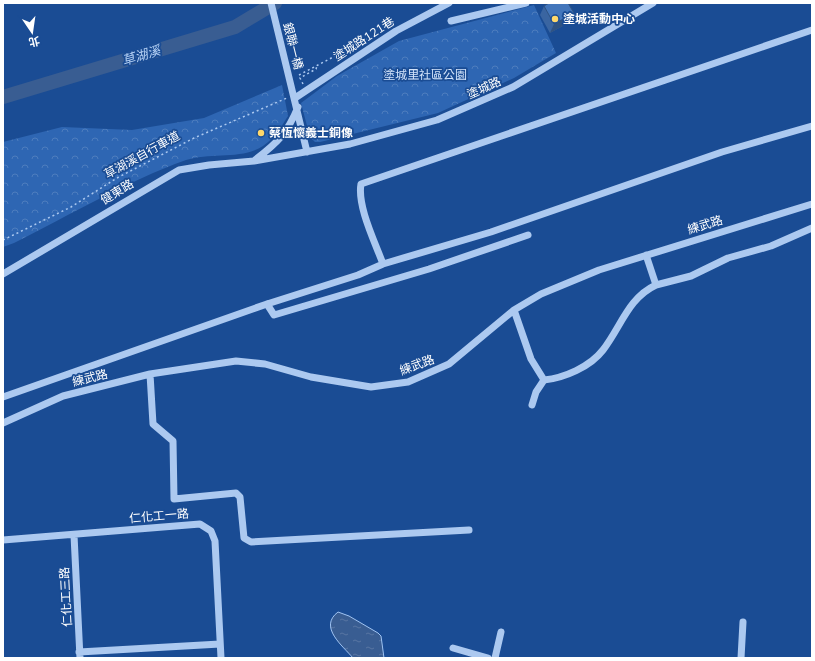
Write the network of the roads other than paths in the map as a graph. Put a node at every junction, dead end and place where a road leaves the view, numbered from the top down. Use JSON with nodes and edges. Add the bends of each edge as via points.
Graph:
{"nodes":[{"id":1,"x":271,"y":3,"type":"edge"},
{"id":2,"x":449,"y":3,"type":"edge"},
{"id":3,"x":526,"y":3,"type":"edge"},
{"id":4,"x":653,"y":3,"type":"edge"},
{"id":5,"x":451,"y":21,"type":"dead end"},
{"id":6,"x":812,"y":30,"type":"edge"},
{"id":7,"x":294,"y":96,"type":"junction"},
{"id":8,"x":298,"y":107,"type":"junction"},
{"id":9,"x":812,"y":126,"type":"edge"},
{"id":10,"x":307,"y":152,"type":"junction"},
{"id":11,"x":254,"y":161,"type":"junction"},
{"id":12,"x":812,"y":204,"type":"edge"},
{"id":13,"x":812,"y":228,"type":"edge"},
{"id":14,"x":528,"y":235,"type":"dead end"},
{"id":15,"x":646,"y":255,"type":"junction"},
{"id":16,"x":383,"y":264,"type":"junction"},
{"id":17,"x":3,"y":274,"type":"edge"},
{"id":18,"x":656,"y":286,"type":"junction"},
{"id":19,"x":267,"y":304,"type":"junction"},
{"id":20,"x":514,"y":310,"type":"junction"},
{"id":21,"x":150,"y":374,"type":"junction"},
{"id":22,"x":544,"y":380,"type":"junction"},
{"id":23,"x":3,"y":397,"type":"edge"},
{"id":24,"x":532,"y":405,"type":"dead end"},
{"id":25,"x":3,"y":423,"type":"edge"},
{"id":26,"x":469,"y":530,"type":"dead end"},
{"id":27,"x":74,"y":535,"type":"junction"},
{"id":28,"x":3,"y":540,"type":"edge"},
{"id":29,"x":743,"y":622,"type":"dead end"},
{"id":30,"x":501,"y":632,"type":"dead end"},
{"id":31,"x":220,"y":644,"type":"junction"},
{"id":32,"x":453,"y":648,"type":"dead end"},
{"id":33,"x":80,"y":655,"type":"edge"},
{"id":34,"x":221,"y":658,"type":"edge"},
{"id":35,"x":488,"y":658,"type":"edge"},
{"id":36,"x":495,"y":658,"type":"edge"},
{"id":37,"x":741,"y":658,"type":"edge"}],
"edges":[{"from":1,"to":7,"type":"street","name":"銀聯一橋"},
{"from":2,"to":7,"type":"street","name":"塗城路121巷","via":[[387,36]]},
{"from":3,"to":5,"type":"street"},
{"from":4,"to":10,"type":"street","name":"塗城路","via":[[513,87],[456,113],[392,134]]},
{"from":6,"to":16,"type":"street","via":[[361,184],[362,205]]},
{"from":7,"to":8,"type":"street"},
{"from":8,"to":10,"type":"street"},
{"from":8,"to":11,"type":"street","via":[[284,135]]},
{"from":9,"to":16,"type":"street","via":[[722,152],[491,232]]},
{"from":10,"to":11,"type":"street","name":"健東路"},
{"from":11,"to":17,"type":"street","name":"健東路","via":[[202,166],[172,173]]},
{"from":12,"to":15,"type":"street","name":"練武路"},
{"from":13,"to":18,"type":"street","via":[[772,246],[728,258],[691,276]]},
{"from":14,"to":19,"type":"street","via":[[429,270],[274,315]]},
{"from":15,"to":18,"type":"street"},
{"from":15,"to":20,"type":"street","name":"練武路","via":[[541,294]]},
{"from":16,"to":19,"type":"street","via":[[358,275]]},
{"from":18,"to":22,"type":"street","via":[[650,288],[629,307],[598,355],[569,374]]},
{"from":19,"to":23,"type":"street"},
{"from":20,"to":21,"type":"street","name":"練武路","via":[[449,364],[408,382],[371,387],[311,377],[265,364],[236,361]]},
{"from":20,"to":22,"type":"street","via":[[531,359]]},
{"from":21,"to":25,"type":"street","name":"練武路","via":[[63,396]]},
{"from":21,"to":26,"type":"street","via":[[153,424],[174,441],[174,499],[236,493],[240,497],[244,538],[251,542]]},
{"from":22,"to":24,"type":"street","via":[[536,392]]},
{"from":27,"to":28,"type":"street","name":"仁化工一路"},
{"from":27,"to":31,"type":"street","name":"仁化工一路","via":[[191,524],[200,524],[208,529],[215,541]]},
{"from":27,"to":33,"type":"street","name":"仁化工三路"},
{"from":29,"to":37,"type":"street"},
{"from":30,"to":36,"type":"street"},
{"from":31,"to":33,"type":"street"},
{"from":31,"to":34,"type":"street","name":"仁化工一路"},
{"from":32,"to":35,"type":"street"}]}
